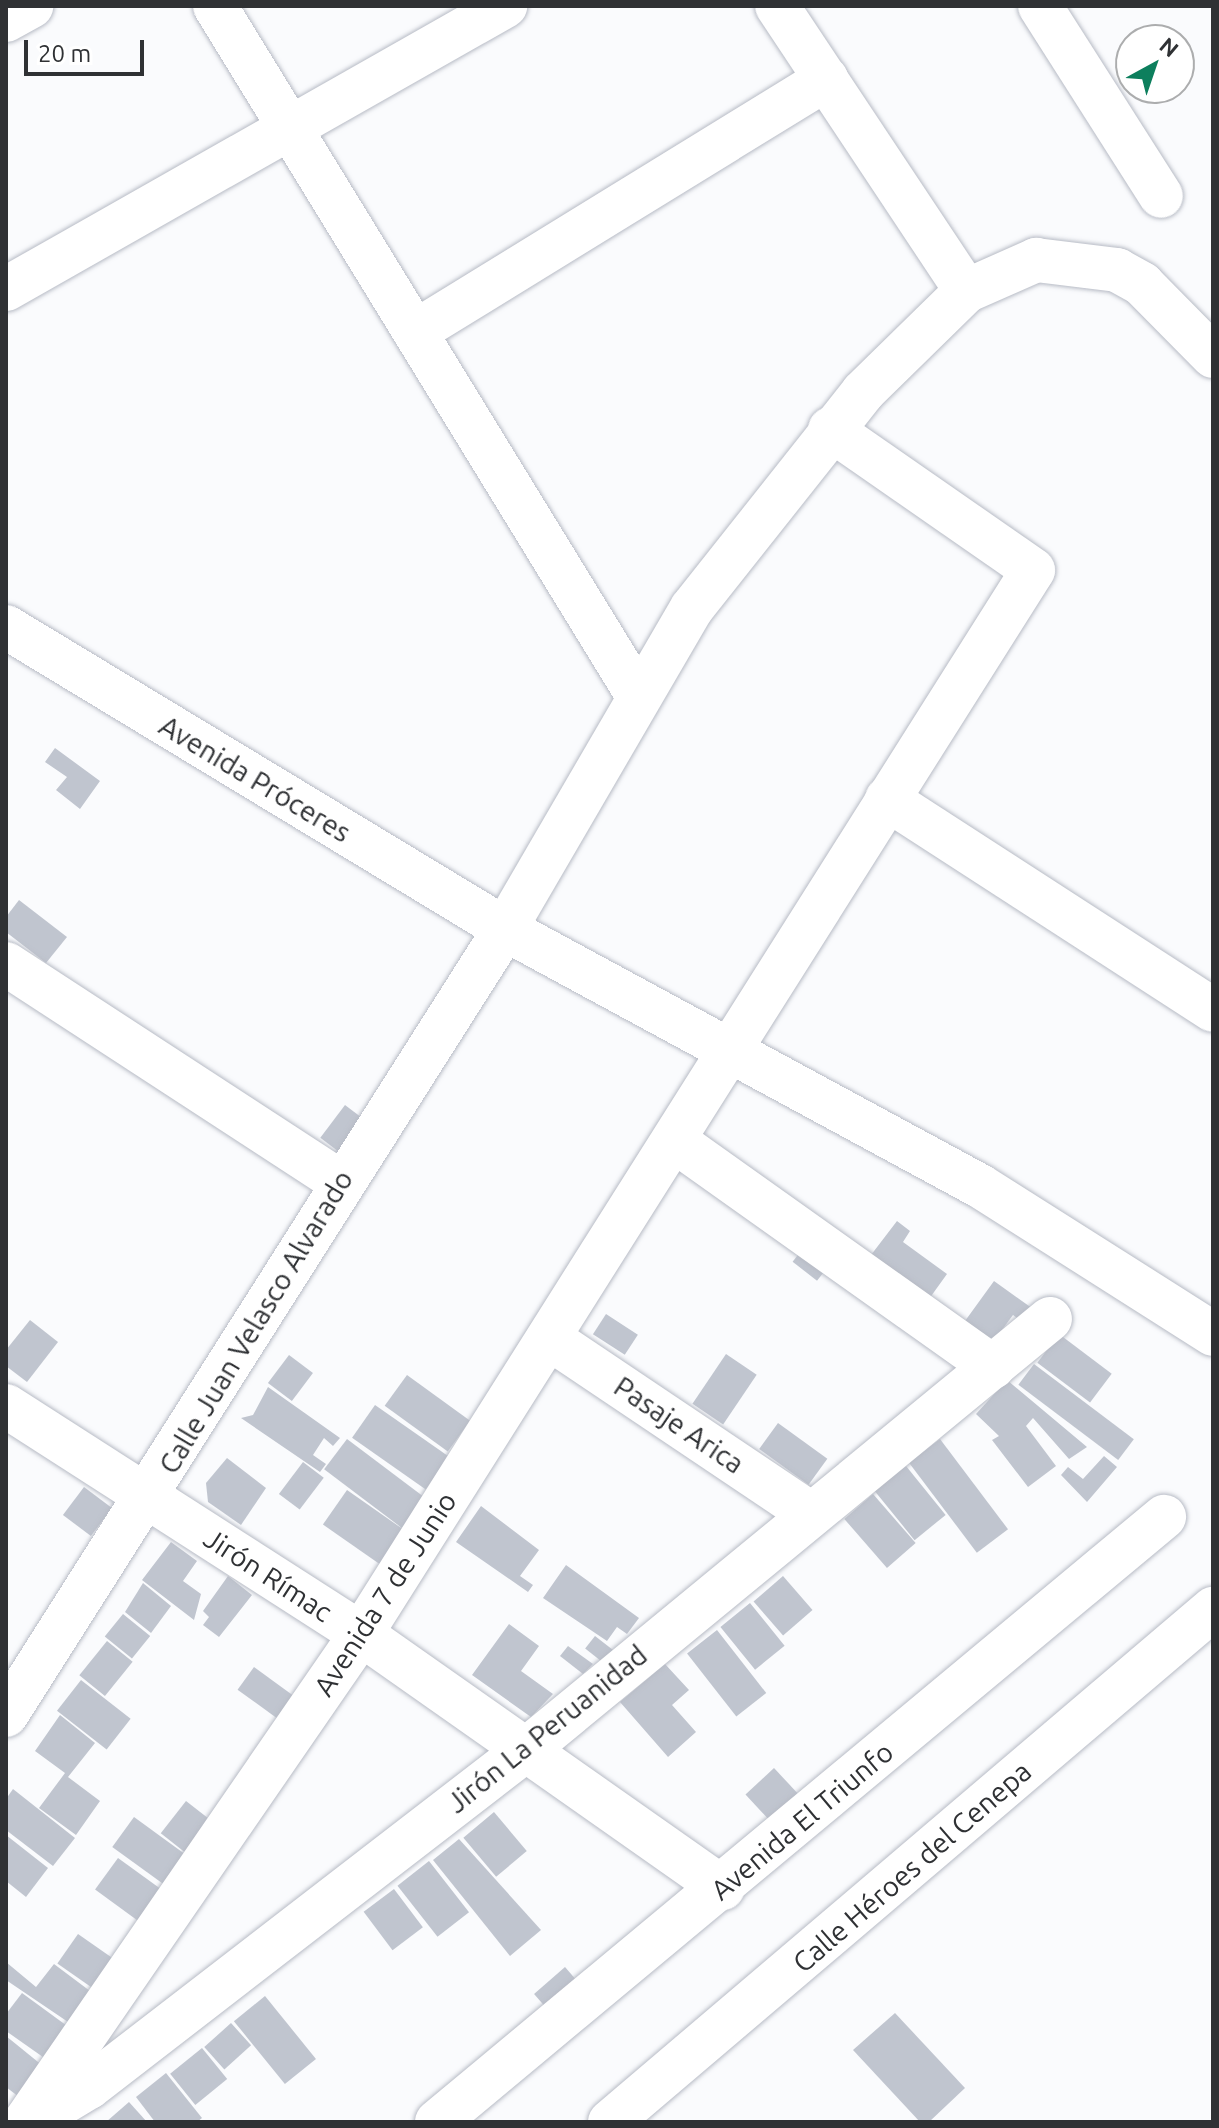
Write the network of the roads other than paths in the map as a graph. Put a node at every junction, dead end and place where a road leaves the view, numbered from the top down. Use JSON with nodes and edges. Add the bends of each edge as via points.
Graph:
{"nodes":[{"id":1,"x":31,"y":6,"type":"edge"},
{"id":2,"x":215,"y":6,"type":"edge"},
{"id":3,"x":777,"y":6,"type":"edge"},
{"id":4,"x":1040,"y":6,"type":"edge"},
{"id":5,"x":497,"y":8,"type":"edge"},
{"id":6,"x":6,"y":20,"type":"edge"},
{"id":7,"x":826,"y":79,"type":"junction"},
{"id":8,"x":291,"y":130,"type":"junction"},
{"id":9,"x":1161,"y":196,"type":"dead end"},
{"id":10,"x":6,"y":289,"type":"edge"},
{"id":11,"x":966,"y":291,"type":"junction"},
{"id":12,"x":415,"y":332,"type":"junction"},
{"id":13,"x":1213,"y":356,"type":"edge"},
{"id":14,"x":830,"y":429,"type":"junction"},
{"id":15,"x":6,"y":627,"type":"edge"},
{"id":16,"x":637,"y":694,"type":"junction"},
{"id":17,"x":887,"y":799,"type":"junction"},
{"id":18,"x":505,"y":929,"type":"junction"},
{"id":19,"x":6,"y":964,"type":"edge"},
{"id":20,"x":1213,"y":1010,"type":"edge"},
{"id":21,"x":725,"y":1052,"type":"junction"},
{"id":22,"x":675,"y":1141,"type":"junction"},
{"id":23,"x":340,"y":1182,"type":"junction"},
{"id":24,"x":1050,"y":1319,"type":"dead end"},
{"id":25,"x":1213,"y":1334,"type":"edge"},
{"id":26,"x":549,"y":1338,"type":"junction"},
{"id":27,"x":993,"y":1367,"type":"junction"},
{"id":28,"x":6,"y":1406,"type":"edge"},
{"id":29,"x":149,"y":1498,"type":"junction"},
{"id":30,"x":808,"y":1512,"type":"junction"},
{"id":31,"x":1164,"y":1517,"type":"dead end"},
{"id":32,"x":1213,"y":1609,"type":"edge"},
{"id":33,"x":361,"y":1634,"type":"junction"},
{"id":34,"x":10,"y":1700,"type":"edge"},
{"id":35,"x":527,"y":1749,"type":"junction"},
{"id":36,"x":723,"y":1888,"type":"junction"},
{"id":37,"x":6,"y":2117,"type":"edge"},
{"id":38,"x":14,"y":2122,"type":"edge"},
{"id":39,"x":28,"y":2122,"type":"edge"},
{"id":40,"x":437,"y":2122,"type":"edge"},
{"id":41,"x":610,"y":2122,"type":"edge"}],
"edges":[{"from":1,"to":6,"type":"street"},
{"from":2,"to":8,"type":"street"},
{"from":3,"to":7,"type":"street"},
{"from":4,"to":9,"type":"street"},
{"from":5,"to":8,"type":"street"},
{"from":7,"to":11,"type":"street"},
{"from":7,"to":12,"type":"street"},
{"from":8,"to":10,"type":"street"},
{"from":8,"to":12,"type":"street"},
{"from":11,"to":13,"type":"street","via":[[1036,260],[1091,262],[1142,284]]},
{"from":11,"to":14,"type":"street","name":"Calle Juan Velasco Alvarado"},
{"from":12,"to":16,"type":"street"},
{"from":14,"to":16,"type":"street","name":"Calle Juan Velasco Alvarado","via":[[743,537]]},
{"from":14,"to":17,"type":"street","name":"Avenida 7 de Junio","via":[[1033,570]]},
{"from":15,"to":18,"type":"street","name":"Avenida Próceres"},
{"from":16,"to":18,"type":"street","name":"Calle Juan Velasco Alvarado"},
{"from":17,"to":20,"type":"street"},
{"from":17,"to":21,"type":"street","name":"Avenida 7 de Junio"},
{"from":18,"to":21,"type":"street","name":"Avenida Próceres"},
{"from":18,"to":23,"type":"street","name":"Calle Juan Velasco Alvarado"},
{"from":19,"to":23,"type":"street"},
{"from":21,"to":22,"type":"street","name":"Avenida 7 de Junio"},
{"from":21,"to":25,"type":"street","name":"Avenida Próceres","via":[[980,1186]]},
{"from":22,"to":26,"type":"street","name":"Avenida 7 de Junio"},
{"from":22,"to":27,"type":"street"},
{"from":23,"to":29,"type":"street","name":"Calle Juan Velasco Alvarado"},
{"from":24,"to":27,"type":"street","name":"Jirón La Peruanidad"},
{"from":26,"to":30,"type":"street","name":"Pasaje Arica"},
{"from":26,"to":33,"type":"street","name":"Avenida 7 de Junio"},
{"from":27,"to":30,"type":"street","name":"Jirón La Peruanidad"},
{"from":28,"to":29,"type":"street","name":"Jirón Rímac"},
{"from":29,"to":33,"type":"street","name":"Jirón Rímac"},
{"from":29,"to":34,"type":"street","name":"Calle Juan Velasco Alvarado"},
{"from":30,"to":35,"type":"street","name":"Jirón La Peruanidad"},
{"from":31,"to":36,"type":"street","name":"Avenida El Triunfo"},
{"from":32,"to":41,"type":"street","name":"Calle Héroes del Cenepa"},
{"from":33,"to":35,"type":"street","name":"Jirón Rímac"},
{"from":33,"to":39,"type":"street","name":"Avenida 7 de Junio"},
{"from":35,"to":36,"type":"street","name":"Jirón Rímac"},
{"from":35,"to":39,"type":"street","name":"Jirón La Peruanidad","via":[[89,2087]]},
{"from":36,"to":40,"type":"street","name":"Avenida El Triunfo"},
{"from":37,"to":38,"type":"street"}]}
